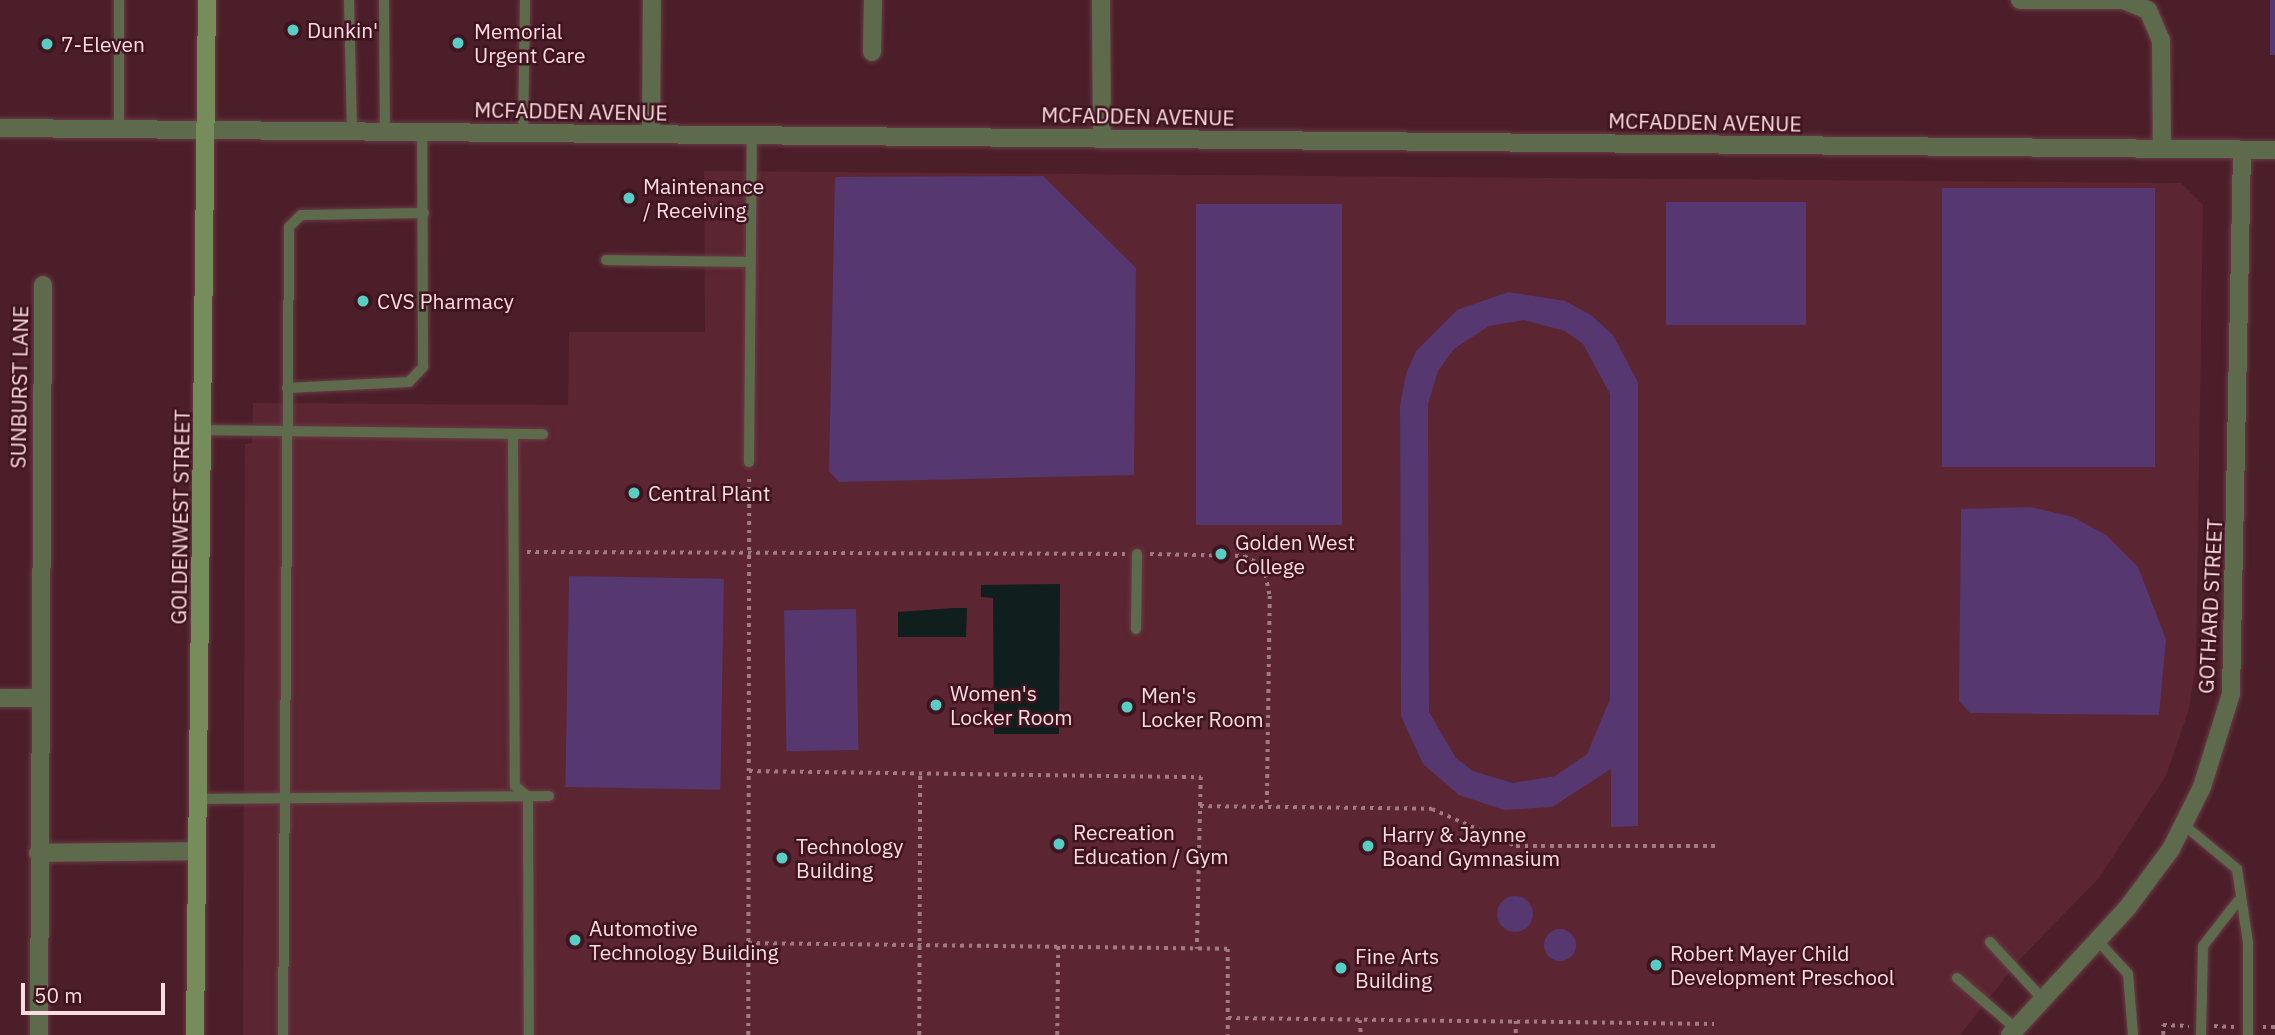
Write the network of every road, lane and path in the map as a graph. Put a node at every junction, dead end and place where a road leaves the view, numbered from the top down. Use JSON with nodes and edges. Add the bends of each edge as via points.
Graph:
{"nodes":[{"id":1,"x":119,"y":0,"type":"edge"},
{"id":2,"x":207,"y":0,"type":"edge"},
{"id":3,"x":349,"y":0,"type":"edge"},
{"id":4,"x":384,"y":0,"type":"edge"},
{"id":5,"x":525,"y":0,"type":"edge"},
{"id":6,"x":652,"y":0,"type":"edge"},
{"id":7,"x":873,"y":0,"type":"edge"},
{"id":8,"x":1101,"y":0,"type":"edge"},
{"id":9,"x":2020,"y":0,"type":"edge"},
{"id":10,"x":872,"y":52,"type":"dead end"},
{"id":11,"x":0,"y":128,"type":"edge"},
{"id":12,"x":119,"y":129,"type":"junction"},
{"id":13,"x":206,"y":130,"type":"junction"},
{"id":14,"x":352,"y":131,"type":"junction"},
{"id":15,"x":385,"y":131,"type":"junction"},
{"id":16,"x":422,"y":132,"type":"junction"},
{"id":17,"x":523,"y":133,"type":"junction"},
{"id":18,"x":651,"y":134,"type":"junction"},
{"id":19,"x":752,"y":135,"type":"junction"},
{"id":20,"x":1102,"y":139,"type":"junction"},
{"id":21,"x":2162,"y":149,"type":"junction"},
{"id":22,"x":2242,"y":150,"type":"junction"},
{"id":23,"x":2275,"y":150,"type":"edge"},
{"id":24,"x":424,"y":214,"type":"junction"},
{"id":25,"x":606,"y":260,"type":"dead end"},
{"id":26,"x":750,"y":262,"type":"junction"},
{"id":27,"x":43,"y":285,"type":"dead end"},
{"id":28,"x":287,"y":388,"type":"junction"},
{"id":29,"x":204,"y":430,"type":"junction"},
{"id":30,"x":287,"y":431,"type":"junction"},
{"id":31,"x":513,"y":434,"type":"junction"},
{"id":32,"x":543,"y":434,"type":"dead end"},
{"id":33,"x":749,"y":462,"type":"joint"},
{"id":34,"x":514,"y":552,"type":"junction"},
{"id":35,"x":748,"y":553,"type":"junction"},
{"id":36,"x":1137,"y":554,"type":"junction"},
{"id":37,"x":1136,"y":629,"type":"dead end"},
{"id":38,"x":0,"y":698,"type":"edge"},
{"id":39,"x":38,"y":698,"type":"junction"},
{"id":40,"x":750,"y":771,"type":"junction"},
{"id":41,"x":920,"y":773,"type":"junction"},
{"id":42,"x":285,"y":795,"type":"junction"},
{"id":43,"x":549,"y":796,"type":"dead end"},
{"id":44,"x":528,"y":797,"type":"junction"},
{"id":45,"x":198,"y":799,"type":"junction"},
{"id":46,"x":1267,"y":805,"type":"junction"},
{"id":47,"x":1200,"y":806,"type":"junction"},
{"id":48,"x":2184,"y":825,"type":"junction"},
{"id":49,"x":1716,"y":846,"type":"dead end"},
{"id":50,"x":197,"y":851,"type":"junction"},
{"id":51,"x":38,"y":853,"type":"junction"},
{"id":52,"x":2237,"y":902,"type":"junction"},
{"id":53,"x":2097,"y":940,"type":"junction"},
{"id":54,"x":1990,"y":942,"type":"dead end"},
{"id":55,"x":748,"y":943,"type":"junction"},
{"id":56,"x":920,"y":945,"type":"junction"},
{"id":57,"x":1058,"y":946,"type":"junction"},
{"id":58,"x":1197,"y":948,"type":"junction"},
{"id":59,"x":1957,"y":978,"type":"dead end"},
{"id":60,"x":2041,"y":997,"type":"junction"},
{"id":61,"x":1228,"y":1018,"type":"junction"},
{"id":62,"x":1360,"y":1020,"type":"junction"},
{"id":63,"x":1516,"y":1021,"type":"junction"},
{"id":64,"x":1714,"y":1024,"type":"dead end"},
{"id":65,"x":2012,"y":1031,"type":"edge"},
{"id":66,"x":2133,"y":1034,"type":"edge"},
{"id":67,"x":39,"y":1035,"type":"edge"},
{"id":68,"x":195,"y":1035,"type":"edge"},
{"id":69,"x":283,"y":1035,"type":"edge"},
{"id":70,"x":529,"y":1035,"type":"edge"},
{"id":71,"x":748,"y":1035,"type":"edge"},
{"id":72,"x":919,"y":1035,"type":"edge"},
{"id":73,"x":1057,"y":1035,"type":"edge"},
{"id":74,"x":1228,"y":1035,"type":"edge"},
{"id":75,"x":1361,"y":1035,"type":"edge"},
{"id":76,"x":1516,"y":1035,"type":"edge"},
{"id":77,"x":2201,"y":1035,"type":"edge"},
{"id":78,"x":2248,"y":1035,"type":"edge"}],
"edges":[{"from":1,"to":12,"type":"lane"},
{"from":2,"to":13,"type":"main road","name":"GOLDENWEST STREET"},
{"from":3,"to":14,"type":"lane"},
{"from":4,"to":15,"type":"lane"},
{"from":5,"to":17,"type":"lane"},
{"from":6,"to":18,"type":"street"},
{"from":7,"to":10,"type":"street"},
{"from":8,"to":20,"type":"street"},
{"from":9,"to":21,"type":"street","via":[[2123,0],[2148,10],[2161,40]]},
{"from":11,"to":12,"type":"street","name":"MCFADDEN AVENUE"},
{"from":12,"to":13,"type":"street","name":"MCFADDEN AVENUE"},
{"from":13,"to":14,"type":"street","name":"MCFADDEN AVENUE"},
{"from":13,"to":29,"type":"main road","name":"GOLDENWEST STREET"},
{"from":14,"to":15,"type":"street","name":"MCFADDEN AVENUE"},
{"from":15,"to":16,"type":"street","name":"MCFADDEN AVENUE"},
{"from":16,"to":17,"type":"street","name":"MCFADDEN AVENUE"},
{"from":16,"to":24,"type":"lane"},
{"from":17,"to":18,"type":"street","name":"MCFADDEN AVENUE"},
{"from":18,"to":19,"type":"street","name":"MCFADDEN AVENUE"},
{"from":19,"to":20,"type":"street","name":"MCFADDEN AVENUE"},
{"from":19,"to":26,"type":"lane"},
{"from":20,"to":21,"type":"street","name":"MCFADDEN AVENUE"},
{"from":21,"to":22,"type":"street","name":"MCFADDEN AVENUE"},
{"from":22,"to":23,"type":"street","name":"MCFADDEN AVENUE"},
{"from":22,"to":48,"type":"street","name":"GOTHARD STREET","via":[[2235,654],[2217,747]]},
{"from":24,"to":28,"type":"lane","via":[[423,368],[408,382]]},
{"from":24,"to":28,"type":"lane","via":[[300,215],[289,227]]},
{"from":25,"to":26,"type":"lane"},
{"from":26,"to":33,"type":"lane"},
{"from":27,"to":39,"type":"street","name":"SUNBURST LANE"},
{"from":28,"to":30,"type":"lane"},
{"from":29,"to":30,"type":"lane"},
{"from":29,"to":45,"type":"main road","name":"GOLDENWEST STREET"},
{"from":30,"to":31,"type":"lane"},
{"from":30,"to":42,"type":"lane"},
{"from":31,"to":32,"type":"lane"},
{"from":31,"to":34,"type":"lane"},
{"from":33,"to":35,"type":"path"},
{"from":34,"to":35,"type":"path"},
{"from":34,"to":44,"type":"lane","via":[[515,786]]},
{"from":35,"to":36,"type":"path"},
{"from":35,"to":40,"type":"path"},
{"from":36,"to":37,"type":"lane"},
{"from":36,"to":46,"type":"path","via":[[1244,556],[1264,566],[1270,596]]},
{"from":38,"to":39,"type":"street"},
{"from":39,"to":51,"type":"street","name":"SUNBURST LANE"},
{"from":40,"to":41,"type":"path"},
{"from":40,"to":55,"type":"path"},
{"from":41,"to":47,"type":"path","via":[[1201,777]]},
{"from":41,"to":56,"type":"path"},
{"from":42,"to":44,"type":"lane"},
{"from":42,"to":45,"type":"lane"},
{"from":42,"to":69,"type":"lane"},
{"from":43,"to":44,"type":"lane"},
{"from":44,"to":70,"type":"lane"},
{"from":45,"to":50,"type":"main road","name":"GOLDENWEST STREET"},
{"from":46,"to":47,"type":"path"},
{"from":46,"to":49,"type":"path","via":[[1432,809],[1516,846]]},
{"from":47,"to":58,"type":"path"},
{"from":48,"to":52,"type":"lane","via":[[2230,858],[2237,869]]},
{"from":48,"to":53,"type":"street","name":"GOTHARD STREET","via":[[2154,874]]},
{"from":50,"to":51,"type":"street"},
{"from":50,"to":68,"type":"main road","name":"GOLDENWEST STREET"},
{"from":51,"to":67,"type":"street","name":"SUNBURST LANE"},
{"from":52,"to":77,"type":"lane","via":[[2203,946]]},
{"from":52,"to":78,"type":"lane","via":[[2248,943]]},
{"from":53,"to":60,"type":"street","name":"GOTHARD STREET"},
{"from":53,"to":66,"type":"lane","via":[[2128,974]]},
{"from":54,"to":60,"type":"lane"},
{"from":55,"to":56,"type":"path"},
{"from":55,"to":71,"type":"path"},
{"from":56,"to":57,"type":"path"},
{"from":56,"to":72,"type":"path"},
{"from":57,"to":58,"type":"path"},
{"from":57,"to":73,"type":"path"},
{"from":58,"to":61,"type":"path","via":[[1228,949]]},
{"from":59,"to":65,"type":"lane"},
{"from":60,"to":65,"type":"street","name":"GOTHARD STREET"},
{"from":61,"to":62,"type":"path"},
{"from":61,"to":74,"type":"path"},
{"from":62,"to":63,"type":"path"},
{"from":62,"to":75,"type":"path"},
{"from":63,"to":64,"type":"path"},
{"from":63,"to":76,"type":"path"}]}
